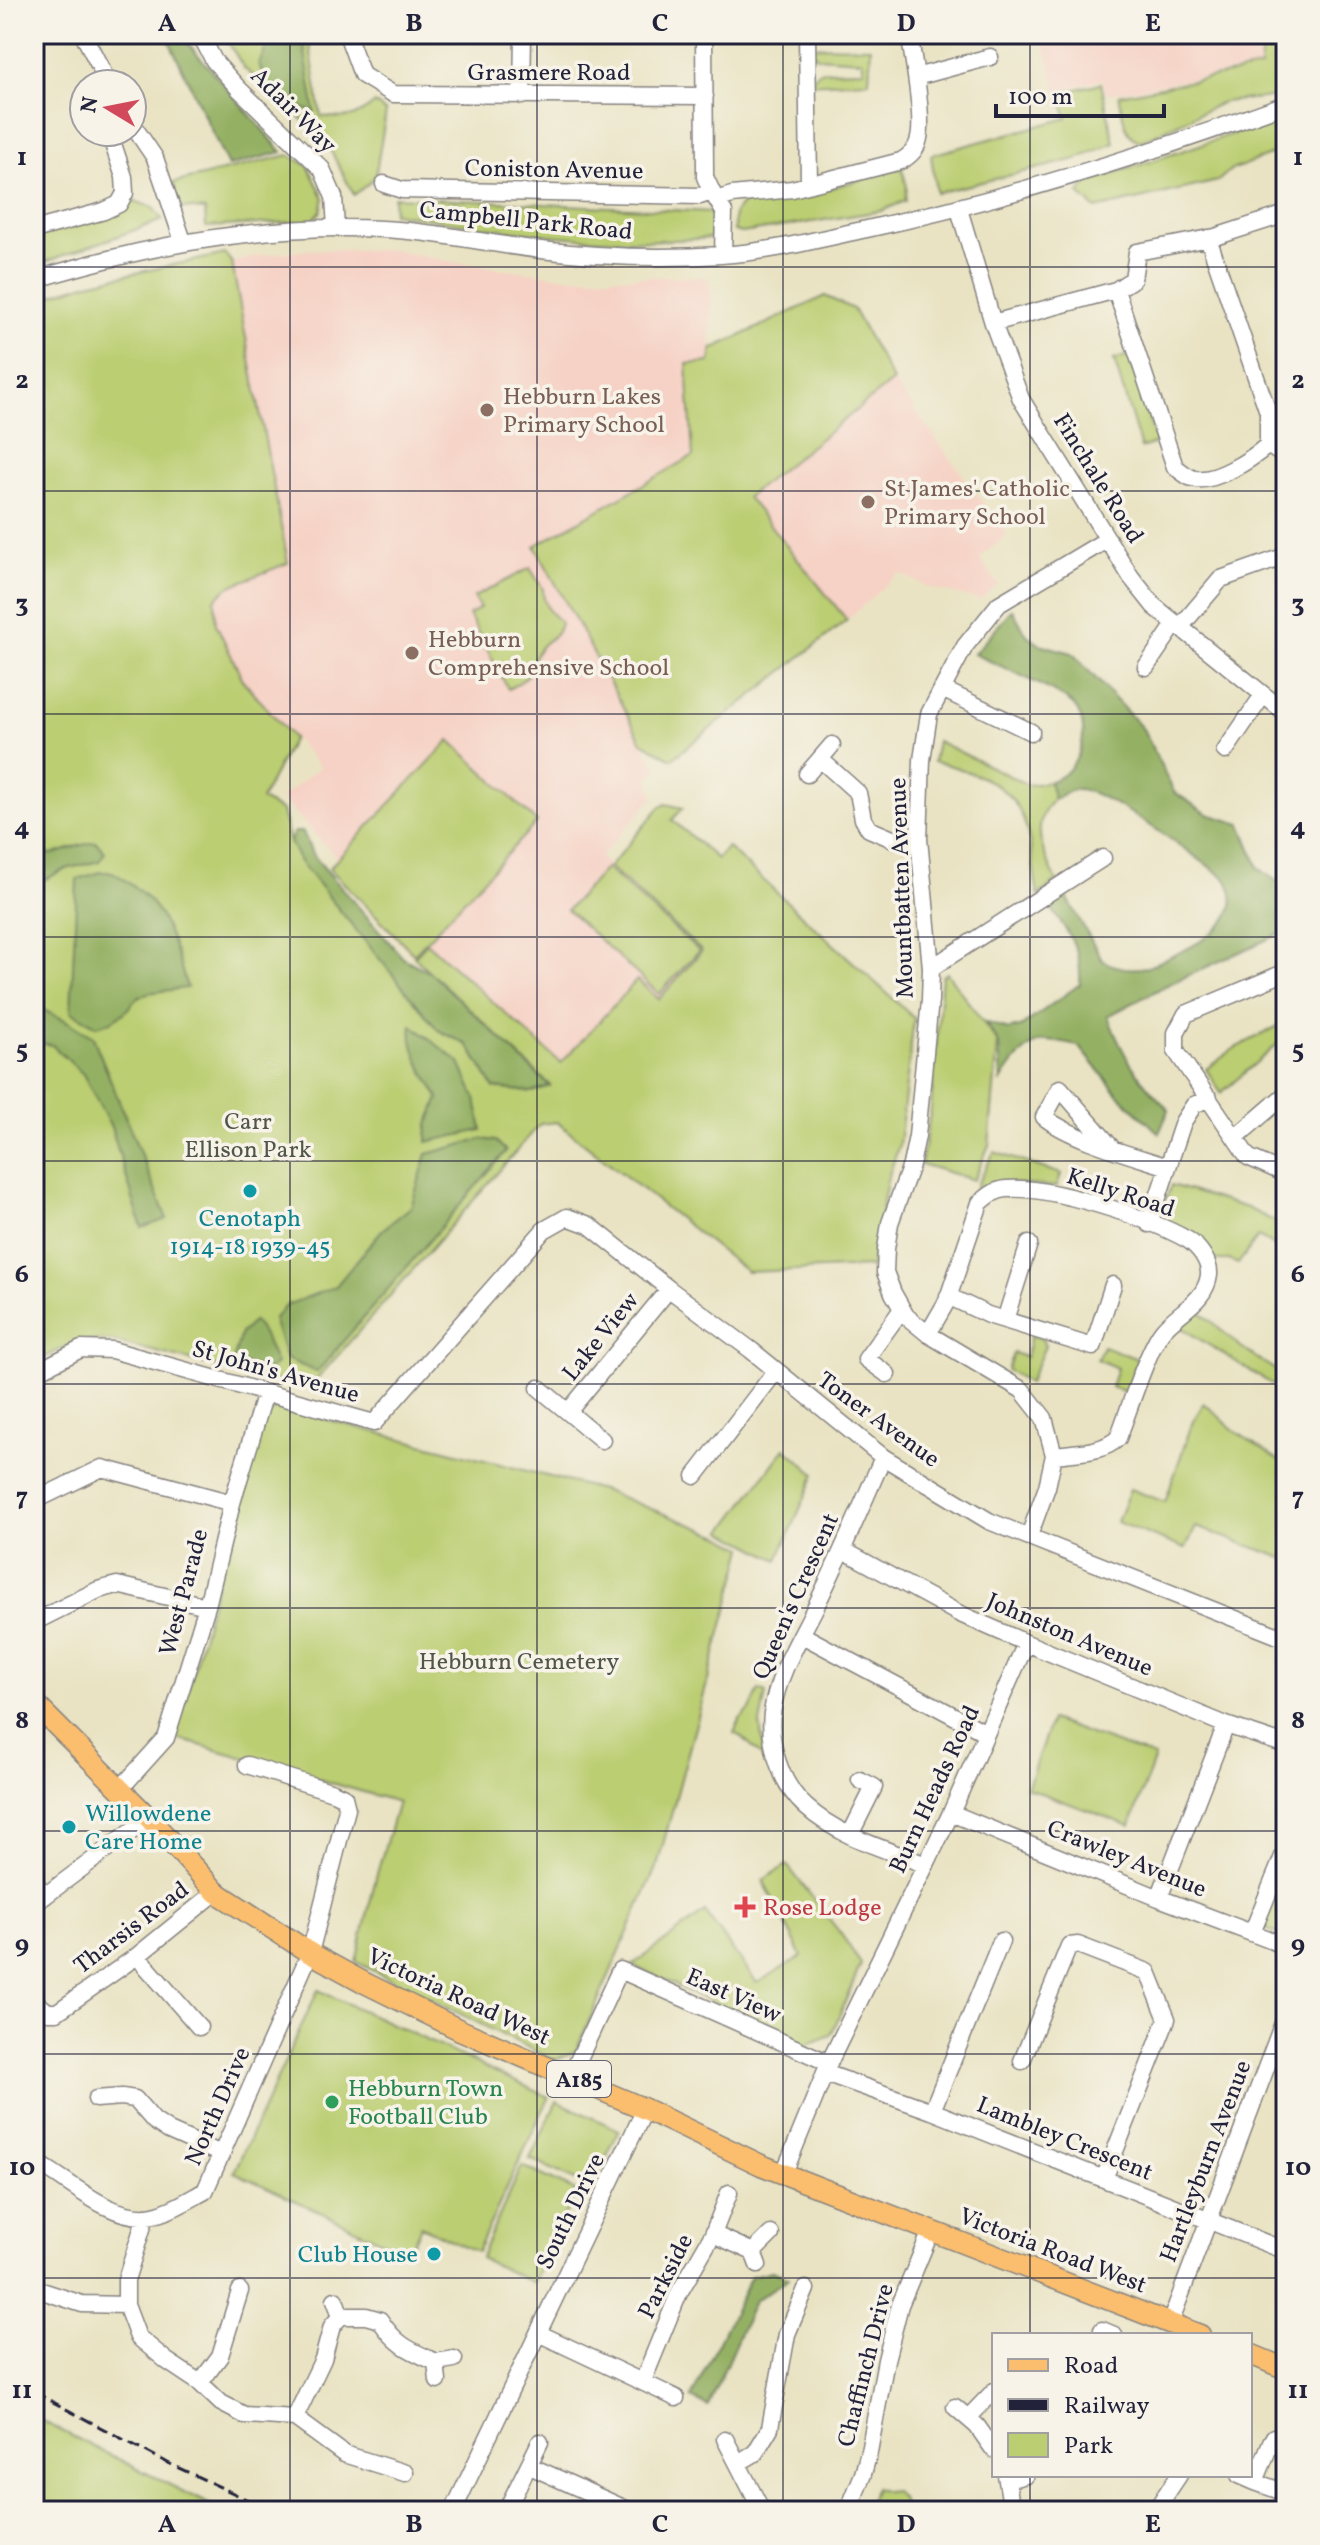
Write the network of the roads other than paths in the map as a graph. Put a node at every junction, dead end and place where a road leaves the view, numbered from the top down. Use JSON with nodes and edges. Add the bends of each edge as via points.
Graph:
{"nodes":[{"id":1,"x":83,"y":34,"type":"edge"},
{"id":2,"x":200,"y":34,"type":"edge"},
{"id":3,"x":347,"y":34,"type":"edge"},
{"id":4,"x":523,"y":34,"type":"edge"},
{"id":5,"x":704,"y":34,"type":"edge"},
{"id":6,"x":807,"y":34,"type":"edge"},
{"id":7,"x":909,"y":34,"type":"edge"},
{"id":8,"x":990,"y":57,"type":"dead end"},
{"id":9,"x":101,"y":68,"type":"edge"},
{"id":10,"x":916,"y":77,"type":"junction"},
{"id":11,"x":522,"y":96,"type":"junction"},
{"id":12,"x":705,"y":96,"type":"junction"},
{"id":13,"x":1286,"y":104,"type":"edge"},
{"id":14,"x":114,"y":148,"type":"edge"},
{"id":15,"x":148,"y":148,"type":"edge"},
{"id":16,"x":384,"y":184,"type":"dead end"},
{"id":17,"x":809,"y":184,"type":"junction"},
{"id":18,"x":716,"y":195,"type":"junction"},
{"id":19,"x":959,"y":209,"type":"junction"},
{"id":20,"x":1286,"y":214,"type":"edge"},
{"id":21,"x":336,"y":228,"type":"junction"},
{"id":22,"x":34,"y":230,"type":"edge"},
{"id":23,"x":1208,"y":238,"type":"junction"},
{"id":24,"x":183,"y":241,"type":"junction"},
{"id":25,"x":723,"y":255,"type":"junction"},
{"id":26,"x":34,"y":280,"type":"edge"},
{"id":27,"x":1116,"y":290,"type":"junction"},
{"id":28,"x":993,"y":323,"type":"junction"},
{"id":29,"x":1268,"y":445,"type":"junction"},
{"id":30,"x":1286,"y":457,"type":"edge"},
{"id":31,"x":1108,"y":539,"type":"junction"},
{"id":32,"x":1286,"y":556,"type":"edge"},
{"id":33,"x":1178,"y":625,"type":"junction"},
{"id":34,"x":1146,"y":667,"type":"dead end"},
{"id":35,"x":942,"y":689,"type":"junction"},
{"id":36,"x":1263,"y":695,"type":"junction"},
{"id":37,"x":1286,"y":713,"type":"edge"},
{"id":38,"x":1031,"y":732,"type":"dead end"},
{"id":39,"x":832,"y":745,"type":"dead end"},
{"id":40,"x":1225,"y":751,"type":"dead end"},
{"id":41,"x":820,"y":759,"type":"junction"},
{"id":42,"x":807,"y":774,"type":"dead end"},
{"id":43,"x":919,"y":839,"type":"junction"},
{"id":44,"x":1103,"y":858,"type":"dead end"},
{"id":45,"x":931,"y":968,"type":"junction"},
{"id":46,"x":1286,"y":972,"type":"edge"},
{"id":47,"x":1286,"y":1094,"type":"edge"},
{"id":48,"x":1209,"y":1098,"type":"junction"},
{"id":49,"x":1235,"y":1138,"type":"junction"},
{"id":50,"x":1111,"y":1147,"type":"dead end"},
{"id":51,"x":1168,"y":1167,"type":"junction"},
{"id":52,"x":1286,"y":1174,"type":"edge"},
{"id":53,"x":567,"y":1217,"type":"joint"},
{"id":54,"x":1149,"y":1224,"type":"junction"},
{"id":55,"x":1029,"y":1244,"type":"dead end"},
{"id":56,"x":1113,"y":1285,"type":"dead end"},
{"id":57,"x":669,"y":1289,"type":"junction"},
{"id":58,"x":948,"y":1296,"type":"junction"},
{"id":59,"x":902,"y":1309,"type":"junction"},
{"id":60,"x":1005,"y":1320,"type":"junction"},
{"id":61,"x":928,"y":1334,"type":"junction"},
{"id":62,"x":776,"y":1371,"type":"junction"},
{"id":63,"x":34,"y":1373,"type":"edge"},
{"id":64,"x":887,"y":1374,"type":"dead end"},
{"id":65,"x":539,"y":1388,"type":"dead end"},
{"id":66,"x":265,"y":1393,"type":"junction"},
{"id":67,"x":568,"y":1412,"type":"junction"},
{"id":68,"x":602,"y":1440,"type":"dead end"},
{"id":69,"x":1054,"y":1455,"type":"junction"},
{"id":70,"x":883,"y":1457,"type":"junction"},
{"id":71,"x":695,"y":1476,"type":"dead end"},
{"id":72,"x":34,"y":1501,"type":"edge"},
{"id":73,"x":232,"y":1503,"type":"junction"},
{"id":74,"x":1029,"y":1536,"type":"junction"},
{"id":75,"x":843,"y":1550,"type":"junction"},
{"id":76,"x":207,"y":1606,"type":"junction"},
{"id":77,"x":34,"y":1622,"type":"edge"},
{"id":78,"x":802,"y":1635,"type":"junction"},
{"id":79,"x":1286,"y":1639,"type":"edge"},
{"id":80,"x":1026,"y":1643,"type":"junction"},
{"id":81,"x":34,"y":1703,"type":"edge"},
{"id":82,"x":1226,"y":1725,"type":"junction"},
{"id":83,"x":986,"y":1733,"type":"junction"},
{"id":84,"x":1286,"y":1745,"type":"edge"},
{"id":85,"x":247,"y":1765,"type":"dead end"},
{"id":86,"x":860,"y":1780,"type":"dead end"},
{"id":87,"x":120,"y":1789,"type":"junction"},
{"id":88,"x":951,"y":1813,"type":"junction"},
{"id":89,"x":149,"y":1818,"type":"junction"},
{"id":90,"x":850,"y":1835,"type":"junction"},
{"id":91,"x":1286,"y":1854,"type":"edge"},
{"id":92,"x":926,"y":1865,"type":"junction"},
{"id":93,"x":34,"y":1881,"type":"edge"},
{"id":94,"x":216,"y":1892,"type":"junction"},
{"id":95,"x":1159,"y":1898,"type":"junction"},
{"id":96,"x":40,"y":1900,"type":"edge"},
{"id":97,"x":1252,"y":1933,"type":"junction"},
{"id":98,"x":1001,"y":1941,"type":"dead end"},
{"id":99,"x":1286,"y":1946,"type":"edge"},
{"id":100,"x":310,"y":1953,"type":"junction"},
{"id":101,"x":137,"y":1956,"type":"junction"},
{"id":102,"x":34,"y":2001,"type":"edge"},
{"id":103,"x":1286,"y":2015,"type":"edge"},
{"id":104,"x":199,"y":2027,"type":"dead end"},
{"id":105,"x":1022,"y":2061,"type":"dead end"},
{"id":106,"x":827,"y":2068,"type":"junction"},
{"id":107,"x":571,"y":2076,"type":"junction"},
{"id":108,"x":96,"y":2099,"type":"dead end"},
{"id":109,"x":645,"y":2109,"type":"junction"},
{"id":110,"x":932,"y":2111,"type":"junction"},
{"id":111,"x":221,"y":2154,"type":"junction"},
{"id":112,"x":34,"y":2164,"type":"edge"},
{"id":113,"x":784,"y":2173,"type":"junction"},
{"id":114,"x":1104,"y":2179,"type":"junction"},
{"id":115,"x":729,"y":2193,"type":"dead end"},
{"id":116,"x":146,"y":2216,"type":"junction"},
{"id":117,"x":1208,"y":2220,"type":"junction"},
{"id":118,"x":931,"y":2231,"type":"junction"},
{"id":119,"x":713,"y":2234,"type":"junction"},
{"id":120,"x":771,"y":2234,"type":"dead end"},
{"id":121,"x":1286,"y":2251,"type":"edge"},
{"id":122,"x":36,"y":2289,"type":"edge"},
{"id":123,"x":806,"y":2289,"type":"dead end"},
{"id":124,"x":240,"y":2291,"type":"dead end"},
{"id":125,"x":126,"y":2305,"type":"junction"},
{"id":126,"x":1170,"y":2323,"type":"junction"},
{"id":127,"x":538,"y":2333,"type":"junction"},
{"id":128,"x":1195,"y":2333,"type":"edge"},
{"id":129,"x":1252,"y":2355,"type":"edge"},
{"id":130,"x":454,"y":2359,"type":"dead end"},
{"id":131,"x":436,"y":2362,"type":"junction"},
{"id":132,"x":1286,"y":2369,"type":"edge"},
{"id":133,"x":438,"y":2381,"type":"dead end"},
{"id":134,"x":643,"y":2381,"type":"junction"},
{"id":135,"x":200,"y":2383,"type":"junction"},
{"id":136,"x":992,"y":2392,"type":"edge"},
{"id":137,"x":676,"y":2398,"type":"dead end"},
{"id":138,"x":295,"y":2418,"type":"junction"},
{"id":139,"x":725,"y":2439,"type":"dead end"},
{"id":140,"x":1286,"y":2439,"type":"edge"},
{"id":141,"x":540,"y":2442,"type":"dead end"},
{"id":142,"x":992,"y":2447,"type":"edge"},
{"id":143,"x":738,"y":2463,"type":"junction"},
{"id":144,"x":530,"y":2466,"type":"junction"},
{"id":145,"x":405,"y":2473,"type":"dead end"},
{"id":146,"x":1178,"y":2477,"type":"edge"},
{"id":147,"x":1244,"y":2477,"type":"edge"},
{"id":148,"x":1006,"y":2478,"type":"edge"},
{"id":149,"x":1255,"y":2482,"type":"junction"},
{"id":150,"x":1286,"y":2493,"type":"edge"},
{"id":151,"x":453,"y":2511,"type":"edge"},
{"id":152,"x":506,"y":2511,"type":"edge"},
{"id":153,"x":630,"y":2511,"type":"edge"},
{"id":154,"x":762,"y":2511,"type":"edge"},
{"id":155,"x":848,"y":2511,"type":"edge"},
{"id":156,"x":1012,"y":2511,"type":"edge"},
{"id":157,"x":1155,"y":2511,"type":"edge"}],
"edges":[{"from":1,"to":9,"type":"street"},
{"from":2,"to":21,"type":"street","name":"Adair Way","via":[[214,61],[239,89],[322,169],[334,197]]},
{"from":3,"to":11,"type":"street","name":"Grasmere Road","via":[[362,75],[393,94]]},
{"from":4,"to":11,"type":"street"},
{"from":5,"to":12,"type":"street"},
{"from":6,"to":17,"type":"street"},
{"from":7,"to":10,"type":"street"},
{"from":8,"to":10,"type":"street"},
{"from":10,"to":17,"type":"street","name":"Coniston Avenue","via":[[918,143],[909,156]]},
{"from":11,"to":12,"type":"street","name":"Grasmere Road"},
{"from":12,"to":18,"type":"street","via":[[705,177]]},
{"from":13,"to":19,"type":"street","name":"Campbell Park Road"},
{"from":14,"to":22,"type":"street","via":[[124,177],[119,204]]},
{"from":15,"to":24,"type":"street"},
{"from":16,"to":18,"type":"street","name":"Coniston Avenue","via":[[402,190]]},
{"from":17,"to":18,"type":"street","name":"Coniston Avenue","via":[[767,193]]},
{"from":18,"to":25,"type":"street","via":[[724,212]]},
{"from":19,"to":25,"type":"street","name":"Campbell Park Road"},
{"from":19,"to":28,"type":"street","name":"Finchale Road"},
{"from":20,"to":23,"type":"street"},
{"from":21,"to":24,"type":"street","name":"Campbell Park Road"},
{"from":21,"to":25,"type":"street","name":"Campbell Park Road","via":[[385,229],[558,252]]},
{"from":23,"to":27,"type":"street","via":[[1137,252],[1133,279]]},
{"from":23,"to":29,"type":"street","via":[[1268,412]]},
{"from":24,"to":26,"type":"street","name":"Campbell Park Road"},
{"from":27,"to":28,"type":"street"},
{"from":27,"to":29,"type":"street","via":[[1175,467],[1193,478],[1212,477],[1250,460]]},
{"from":28,"to":31,"type":"street","name":"Finchale Road","via":[[1021,399]]},
{"from":29,"to":30,"type":"street"},
{"from":31,"to":33,"type":"street","name":"Finchale Road","via":[[1154,606]]},
{"from":31,"to":35,"type":"street","name":"Mountbatten Avenue","via":[[999,604],[965,646]]},
{"from":32,"to":33,"type":"street","via":[[1221,579]]},
{"from":33,"to":34,"type":"street"},
{"from":33,"to":36,"type":"street","name":"Finchale Road"},
{"from":35,"to":38,"type":"street"},
{"from":35,"to":43,"type":"street","name":"Mountbatten Avenue","via":[[929,714]]},
{"from":36,"to":37,"type":"street","name":"Finchale Road"},
{"from":36,"to":40,"type":"street"},
{"from":39,"to":41,"type":"street"},
{"from":41,"to":42,"type":"street"},
{"from":41,"to":43,"type":"street","via":[[858,793],[869,829],[895,840]]},
{"from":43,"to":45,"type":"street","name":"Mountbatten Avenue"},
{"from":44,"to":45,"type":"street"},
{"from":45,"to":59,"type":"street","name":"Mountbatten Avenue","via":[[917,1136],[886,1249],[885,1272]]},
{"from":46,"to":48,"type":"street","via":[[1186,1014],[1176,1033],[1176,1051]]},
{"from":47,"to":49,"type":"street"},
{"from":48,"to":49,"type":"street"},
{"from":48,"to":51,"type":"street","via":[[1194,1105],[1183,1122]]},
{"from":49,"to":52,"type":"street","via":[[1248,1157]]},
{"from":50,"to":51,"type":"street"},
{"from":51,"to":54,"type":"street"},
{"from":53,"to":57,"type":"street","name":"Toner Avenue","via":[[589,1225]]},
{"from":53,"to":66,"type":"street","name":"St John's Avenue","via":[[544,1230],[374,1423]]},
{"from":54,"to":58,"type":"street","name":"Kelly Road","via":[[1038,1191],[990,1193],[980,1203]]},
{"from":54,"to":69,"type":"street","name":"Kelly Road","via":[[1201,1252],[1209,1278],[1203,1294],[1161,1332],[1118,1438],[1111,1445]]},
{"from":55,"to":60,"type":"street"},
{"from":56,"to":60,"type":"street","via":[[1093,1347]]},
{"from":57,"to":62,"type":"street","name":"Toner Avenue"},
{"from":57,"to":67,"type":"street","name":"Lake View"},
{"from":58,"to":60,"type":"street"},
{"from":58,"to":61,"type":"street","name":"Kelly Road"},
{"from":59,"to":61,"type":"street","name":"Mountbatten Avenue"},
{"from":59,"to":64,"type":"street","via":[[866,1359]]},
{"from":61,"to":69,"type":"street","name":"Mountbatten Avenue","via":[[1022,1390],[1044,1418]]},
{"from":62,"to":70,"type":"street","name":"Toner Avenue"},
{"from":62,"to":71,"type":"street"},
{"from":63,"to":66,"type":"street","name":"St John's Avenue","via":[[81,1349],[112,1350]]},
{"from":65,"to":67,"type":"street","name":"Lake View"},
{"from":66,"to":73,"type":"street","name":"West Parade"},
{"from":67,"to":68,"type":"street","name":"Lake View"},
{"from":69,"to":74,"type":"street","name":"Mountbatten Avenue"},
{"from":70,"to":74,"type":"street","name":"Toner Avenue","via":[[989,1521]]},
{"from":70,"to":75,"type":"street","name":"Queen's Crescent"},
{"from":72,"to":73,"type":"street","via":[[102,1468]]},
{"from":73,"to":76,"type":"street","name":"West Parade"},
{"from":74,"to":79,"type":"street","name":"Toner Avenue"},
{"from":75,"to":78,"type":"street","name":"Queen's Crescent"},
{"from":75,"to":80,"type":"street","name":"Johnston Avenue","via":[[958,1613]]},
{"from":76,"to":77,"type":"street","via":[[117,1585]]},
{"from":76,"to":87,"type":"street","name":"West Parade","via":[[166,1738]]},
{"from":78,"to":83,"type":"street"},
{"from":78,"to":90,"type":"street","name":"Queen's Crescent","via":[[778,1682],[771,1716],[779,1767],[804,1806]]},
{"from":80,"to":82,"type":"street","name":"Johnston Avenue"},
{"from":80,"to":83,"type":"street","name":"Burn Heads Road"},
{"from":81,"to":87,"type":"main road","name":"Victoria Road West","number":"A185"},
{"from":82,"to":84,"type":"street","name":"Johnston Avenue"},
{"from":82,"to":95,"type":"street"},
{"from":83,"to":88,"type":"street","name":"Burn Heads Road"},
{"from":85,"to":100,"type":"street","name":"North Drive","via":[[344,1797],[347,1809]]},
{"from":86,"to":90,"type":"street","via":[[874,1787]]},
{"from":87,"to":89,"type":"main road","name":"Victoria Road West","number":"A185"},
{"from":88,"to":92,"type":"street","name":"Burn Heads Road"},
{"from":88,"to":95,"type":"street","name":"Crawley Avenue"},
{"from":89,"to":94,"type":"main road","name":"Victoria Road West","number":"A185"},
{"from":89,"to":96,"type":"street"},
{"from":90,"to":92,"type":"street","name":"Queen's Crescent"},
{"from":91,"to":97,"type":"street"},
{"from":92,"to":106,"type":"street","name":"Burn Heads Road"},
{"from":93,"to":96,"type":"street"},
{"from":94,"to":100,"type":"main road","name":"Victoria Road West","number":"A185"},
{"from":94,"to":101,"type":"street","name":"Tharsis Road"},
{"from":95,"to":97,"type":"street","name":"Crawley Avenue"},
{"from":97,"to":99,"type":"street","name":"Crawley Avenue"},
{"from":98,"to":110,"type":"street"},
{"from":100,"to":107,"type":"main road","name":"Victoria Road West","number":"A185","via":[[460,2030]]},
{"from":100,"to":111,"type":"street","name":"North Drive"},
{"from":101,"to":102,"type":"street","name":"Tharsis Road","via":[[57,2012]]},
{"from":101,"to":104,"type":"street"},
{"from":103,"to":117,"type":"street","name":"Hartleyburn Avenue"},
{"from":105,"to":114,"type":"street","via":[[1069,1946],[1148,1972],[1167,2019]]},
{"from":106,"to":107,"type":"street","name":"East View","via":[[620,1970]]},
{"from":106,"to":110,"type":"street","name":"Lambley Crescent"},
{"from":106,"to":113,"type":"street","name":"Burn Heads Road"},
{"from":107,"to":109,"type":"main road","name":"Victoria Road West","number":"A185"},
{"from":108,"to":111,"type":"street","via":[[135,2099],[169,2131]]},
{"from":109,"to":113,"type":"main road","name":"Victoria Road West","number":"A185"},
{"from":109,"to":127,"type":"street","name":"South Drive"},
{"from":110,"to":114,"type":"street","name":"Lambley Crescent"},
{"from":111,"to":116,"type":"street","name":"North Drive","via":[[205,2191]]},
{"from":112,"to":116,"type":"street","via":[[109,2209]]},
{"from":113,"to":118,"type":"main road","name":"Victoria Road West","number":"A185"},
{"from":114,"to":117,"type":"street","name":"Lambley Crescent"},
{"from":115,"to":119,"type":"street","name":"Parkside"},
{"from":116,"to":125,"type":"street","via":[[126,2280]]},
{"from":117,"to":121,"type":"street","name":"Lambley Crescent"},
{"from":117,"to":126,"type":"street","name":"Hartleyburn Avenue"},
{"from":118,"to":126,"type":"main road","name":"Victoria Road West","number":"A185"},
{"from":118,"to":155,"type":"street","name":"Chaffinch Drive","via":[[900,2305],[869,2452]]},
{"from":119,"to":120,"type":"street","via":[[756,2258]]},
{"from":119,"to":134,"type":"street","name":"Parkside","via":[[679,2293]]},
{"from":122,"to":125,"type":"street","via":[[82,2304]]},
{"from":123,"to":143,"type":"street","via":[[787,2334],[770,2428],[755,2453]]},
{"from":124,"to":135,"type":"street","via":[[220,2356]]},
{"from":125,"to":135,"type":"street","via":[[138,2337]]},
{"from":126,"to":128,"type":"main road","name":"Victoria Road West","number":"A185"},
{"from":127,"to":134,"type":"street"},
{"from":127,"to":151,"type":"street","name":"South Drive"},
{"from":129,"to":132,"type":"main road"},
{"from":130,"to":131,"type":"street"},
{"from":131,"to":133,"type":"street"},
{"from":131,"to":138,"type":"street","via":[[402,2346],[380,2320],[338,2308],[323,2359]]},
{"from":134,"to":137,"type":"street"},
{"from":135,"to":138,"type":"street","via":[[244,2415]]},
{"from":136,"to":142,"type":"street","via":[[962,2412]]},
{"from":138,"to":145,"type":"street","via":[[344,2454]]},
{"from":139,"to":143,"type":"street"},
{"from":140,"to":149,"type":"street","via":[[1274,2437]]},
{"from":141,"to":144,"type":"street"},
{"from":143,"to":154,"type":"street"},
{"from":144,"to":152,"type":"street"},
{"from":144,"to":153,"type":"street"},
{"from":146,"to":157,"type":"street"},
{"from":147,"to":149,"type":"street"},
{"from":148,"to":156,"type":"street"},
{"from":149,"to":150,"type":"street"}]}
